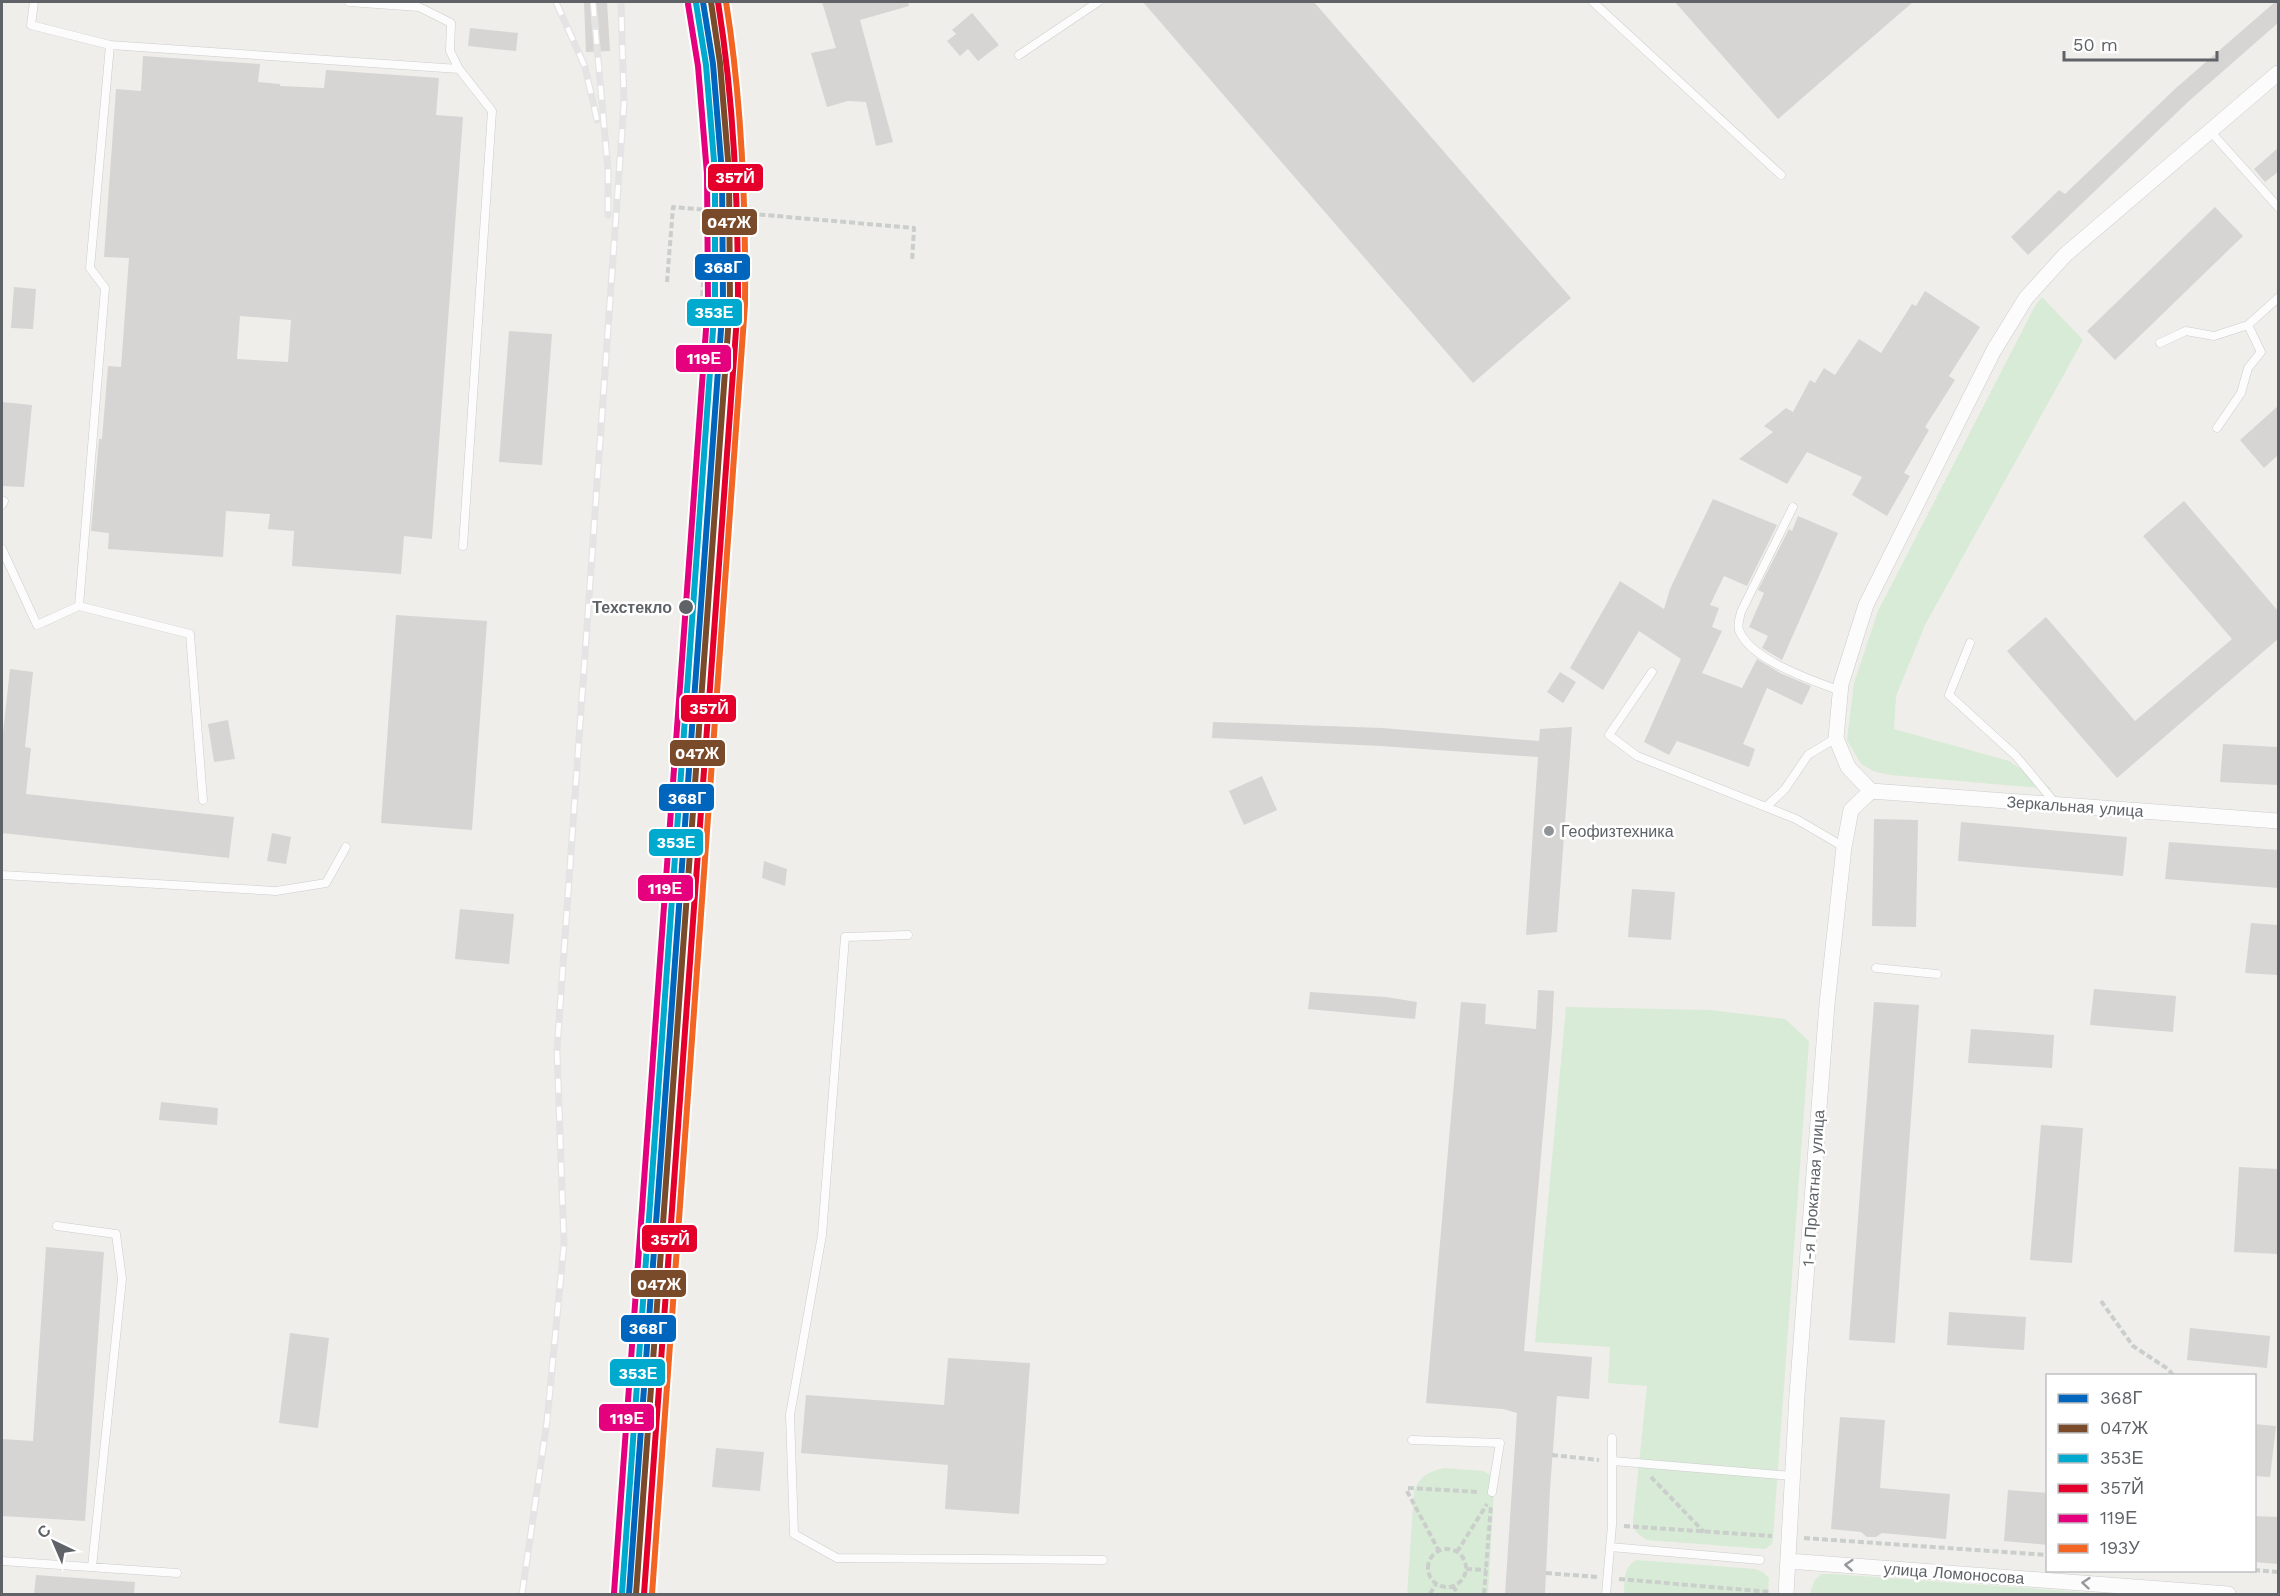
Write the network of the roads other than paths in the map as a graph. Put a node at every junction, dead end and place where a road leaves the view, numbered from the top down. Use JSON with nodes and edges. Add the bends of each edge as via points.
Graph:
{"nodes":[{"id":1,"x":34,"y":2,"type":"edge"},
{"id":2,"x":349,"y":2,"type":"edge"},
{"id":3,"x":1098,"y":2,"type":"edge"},
{"id":4,"x":1593,"y":2,"type":"edge"},
{"id":5,"x":110,"y":45,"type":"junction"},
{"id":6,"x":1019,"y":55,"type":"dead end"},
{"id":7,"x":459,"y":69,"type":"junction"},
{"id":8,"x":2278,"y":73,"type":"edge"},
{"id":9,"x":2210,"y":131,"type":"junction"},
{"id":10,"x":1780,"y":175,"type":"dead end"},
{"id":11,"x":2278,"y":207,"type":"edge"},
{"id":12,"x":2278,"y":298,"type":"edge"},
{"id":13,"x":2248,"y":325,"type":"junction"},
{"id":14,"x":2160,"y":344,"type":"dead end"},
{"id":15,"x":2217,"y":428,"type":"dead end"},
{"id":16,"x":1793,"y":507,"type":"dead end"},
{"id":17,"x":463,"y":546,"type":"dead end"},
{"id":18,"x":2,"y":549,"type":"edge"},
{"id":19,"x":79,"y":606,"type":"junction"},
{"id":20,"x":1970,"y":642,"type":"dead end"},
{"id":21,"x":1652,"y":672,"type":"dead end"},
{"id":22,"x":1840,"y":691,"type":"junction"},
{"id":23,"x":1836,"y":738,"type":"junction"},
{"id":24,"x":1871,"y":790,"type":"junction"},
{"id":25,"x":203,"y":800,"type":"dead end"},
{"id":26,"x":2056,"y":804,"type":"junction"},
{"id":27,"x":1766,"y":807,"type":"junction"},
{"id":28,"x":2278,"y":821,"type":"edge"},
{"id":29,"x":1844,"y":847,"type":"junction"},
{"id":30,"x":346,"y":848,"type":"dead end"},
{"id":31,"x":2,"y":875,"type":"edge"},
{"id":32,"x":908,"y":935,"type":"dead end"},
{"id":33,"x":1876,"y":968,"type":"dead end"},
{"id":34,"x":1936,"y":974,"type":"dead end"},
{"id":35,"x":57,"y":1226,"type":"dead end"},
{"id":36,"x":1612,"y":1438,"type":"dead end"},
{"id":37,"x":1412,"y":1440,"type":"dead end"},
{"id":38,"x":1613,"y":1461,"type":"junction"},
{"id":39,"x":1792,"y":1476,"type":"junction"},
{"id":40,"x":1492,"y":1492,"type":"road end"},
{"id":41,"x":1610,"y":1547,"type":"junction"},
{"id":42,"x":1103,"y":1560,"type":"dead end"},
{"id":43,"x":1760,"y":1560,"type":"dead end"},
{"id":44,"x":2,"y":1561,"type":"edge"},
{"id":45,"x":1788,"y":1561,"type":"junction"},
{"id":46,"x":92,"y":1567,"type":"junction"},
{"id":47,"x":177,"y":1573,"type":"dead end"},
{"id":48,"x":1606,"y":1594,"type":"edge"},
{"id":49,"x":1786,"y":1594,"type":"edge"},
{"id":50,"x":2228,"y":1594,"type":"edge"}],
"edges":[{"from":1,"to":5,"type":"lane","via":[[31,25]]},
{"from":2,"to":7,"type":"lane","via":[[419,7],[451,23],[450,51]]},
{"from":3,"to":6,"type":"lane"},
{"from":4,"to":10,"type":"lane"},
{"from":5,"to":7,"type":"lane"},
{"from":5,"to":19,"type":"lane","via":[[90,268],[105,288]]},
{"from":7,"to":17,"type":"lane","via":[[492,111]]},
{"from":8,"to":9,"type":"street"},
{"from":9,"to":11,"type":"lane"},
{"from":9,"to":22,"type":"street","via":[[2065,255],[2026,298],[1994,350],[1866,605]]},
{"from":12,"to":13,"type":"lane"},
{"from":13,"to":14,"type":"lane","via":[[2214,336],[2187,331]]},
{"from":13,"to":15,"type":"lane","via":[[2261,352],[2248,368],[2241,393]]},
{"from":16,"to":22,"type":"lane","via":[[1741,612],[1738,627],[1758,652]]},
{"from":18,"to":19,"type":"lane","via":[[37,625]]},
{"from":19,"to":25,"type":"lane","via":[[190,634]]},
{"from":20,"to":26,"type":"lane","via":[[1949,695],[2016,756]]},
{"from":21,"to":27,"type":"lane","via":[[1609,735],[1637,756]]},
{"from":22,"to":23,"type":"street"},
{"from":23,"to":24,"type":"street","via":[[1848,767]]},
{"from":23,"to":27,"type":"lane","via":[[1808,755],[1785,789]]},
{"from":24,"to":26,"type":"street","name":"Зеркальная улица"},
{"from":24,"to":29,"type":"street","name":"1-я Прокатная улица","via":[[1851,810]]},
{"from":26,"to":28,"type":"street","name":"Зеркальная улица"},
{"from":27,"to":29,"type":"lane","via":[[1796,819]]},
{"from":29,"to":39,"type":"street","name":"1-я Прокатная улица","via":[[1827,1004]]},
{"from":30,"to":31,"type":"lane","via":[[326,883],[276,891]]},
{"from":32,"to":42,"type":"lane","via":[[845,938],[822,1235],[790,1415],[794,1533],[837,1558]]},
{"from":33,"to":34,"type":"lane"},
{"from":35,"to":46,"type":"lane","via":[[116,1233],[122,1279]]},
{"from":36,"to":38,"type":"lane"},
{"from":37,"to":40,"type":"lane","via":[[1500,1443]]},
{"from":38,"to":39,"type":"lane"},
{"from":38,"to":41,"type":"lane"},
{"from":39,"to":45,"type":"street","name":"1-я Прокатная улица"},
{"from":41,"to":43,"type":"lane"},
{"from":41,"to":48,"type":"lane"},
{"from":44,"to":46,"type":"lane"},
{"from":45,"to":49,"type":"street","name":"1-я Прокатная улица"},
{"from":50,"to":45,"type":"street","name":"улица Ломоносова","one_way":true},
{"from":46,"to":47,"type":"lane"}]}
